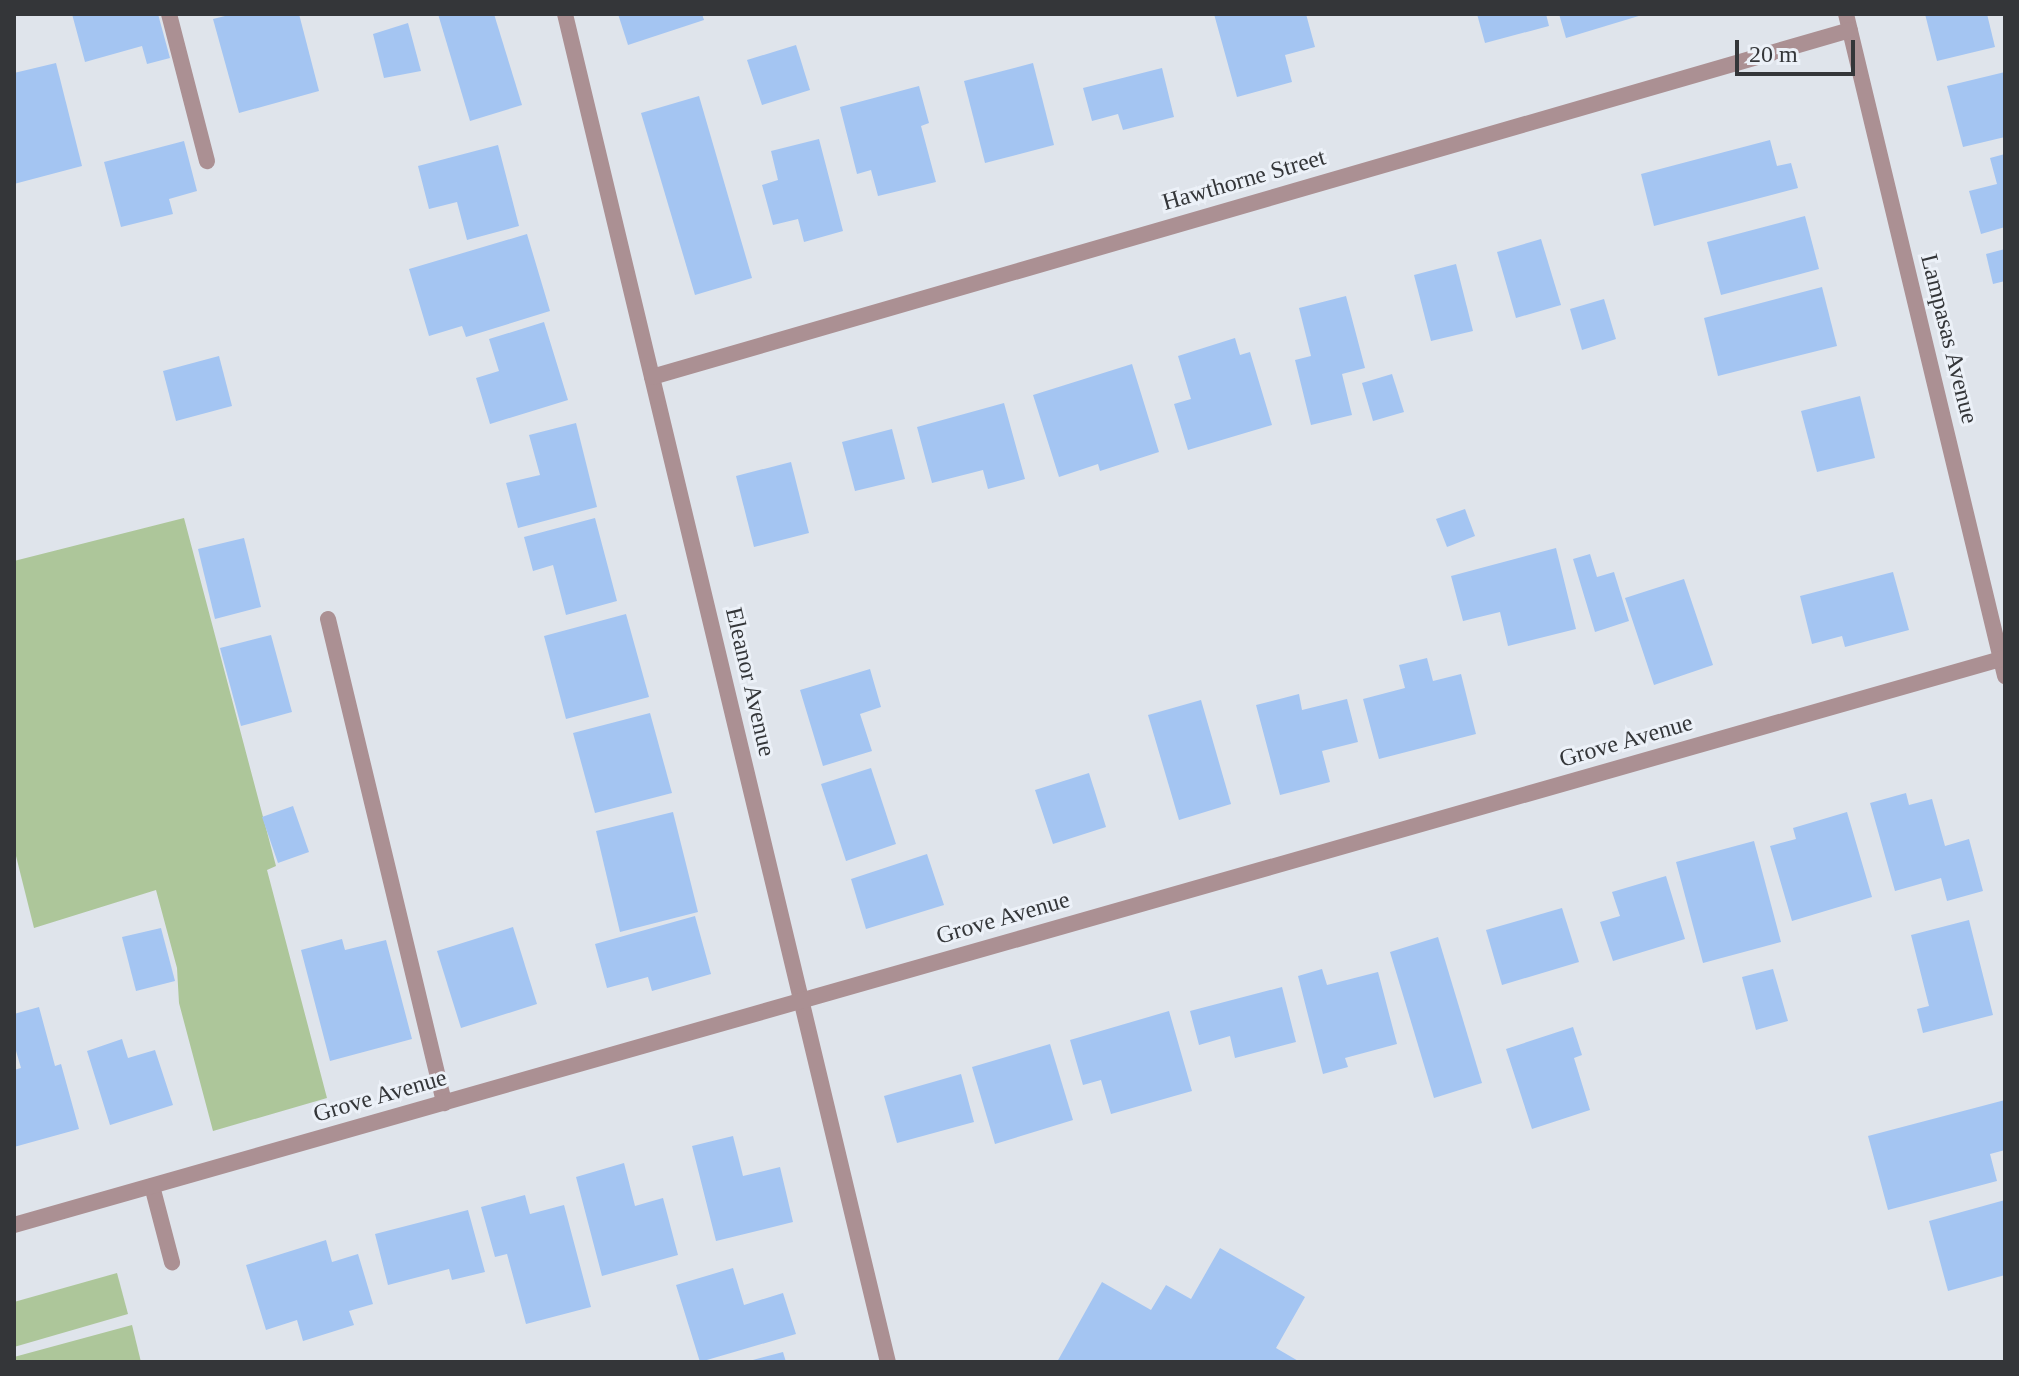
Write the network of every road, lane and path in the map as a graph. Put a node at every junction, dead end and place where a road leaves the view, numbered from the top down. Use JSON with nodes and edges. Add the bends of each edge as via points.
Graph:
{"nodes":[{"id":1,"x":169,"y":14,"type":"edge"},
{"id":2,"x":565,"y":14,"type":"edge"},
{"id":3,"x":1848,"y":22,"type":"edge"},
{"id":4,"x":207,"y":161,"type":"dead end"},
{"id":5,"x":652,"y":377,"type":"junction"},
{"id":6,"x":328,"y":619,"type":"dead end"},
{"id":7,"x":2004,"y":664,"type":"edge"},
{"id":8,"x":801,"y":1001,"type":"junction"},
{"id":9,"x":444,"y":1103,"type":"junction"},
{"id":10,"x":152,"y":1186,"type":"junction"},
{"id":11,"x":14,"y":1225,"type":"edge"},
{"id":12,"x":172,"y":1262,"type":"dead end"},
{"id":13,"x":888,"y":1362,"type":"edge"}],
"edges":[{"from":1,"to":4,"type":"street"},
{"from":2,"to":5,"type":"street","name":"Eleanor Avenue"},
{"from":3,"to":5,"type":"street","name":"Hawthorne Street"},
{"from":3,"to":7,"type":"street","name":"Lampasas Avenue"},
{"from":5,"to":8,"type":"street","name":"Eleanor Avenue"},
{"from":6,"to":9,"type":"street"},
{"from":7,"to":8,"type":"street","name":"Grove Avenue"},
{"from":8,"to":9,"type":"street","name":"Grove Avenue"},
{"from":8,"to":13,"type":"street","name":"Eleanor Avenue"},
{"from":9,"to":10,"type":"street","name":"Grove Avenue"},
{"from":10,"to":11,"type":"street","name":"Grove Avenue"},
{"from":10,"to":12,"type":"street"}]}
